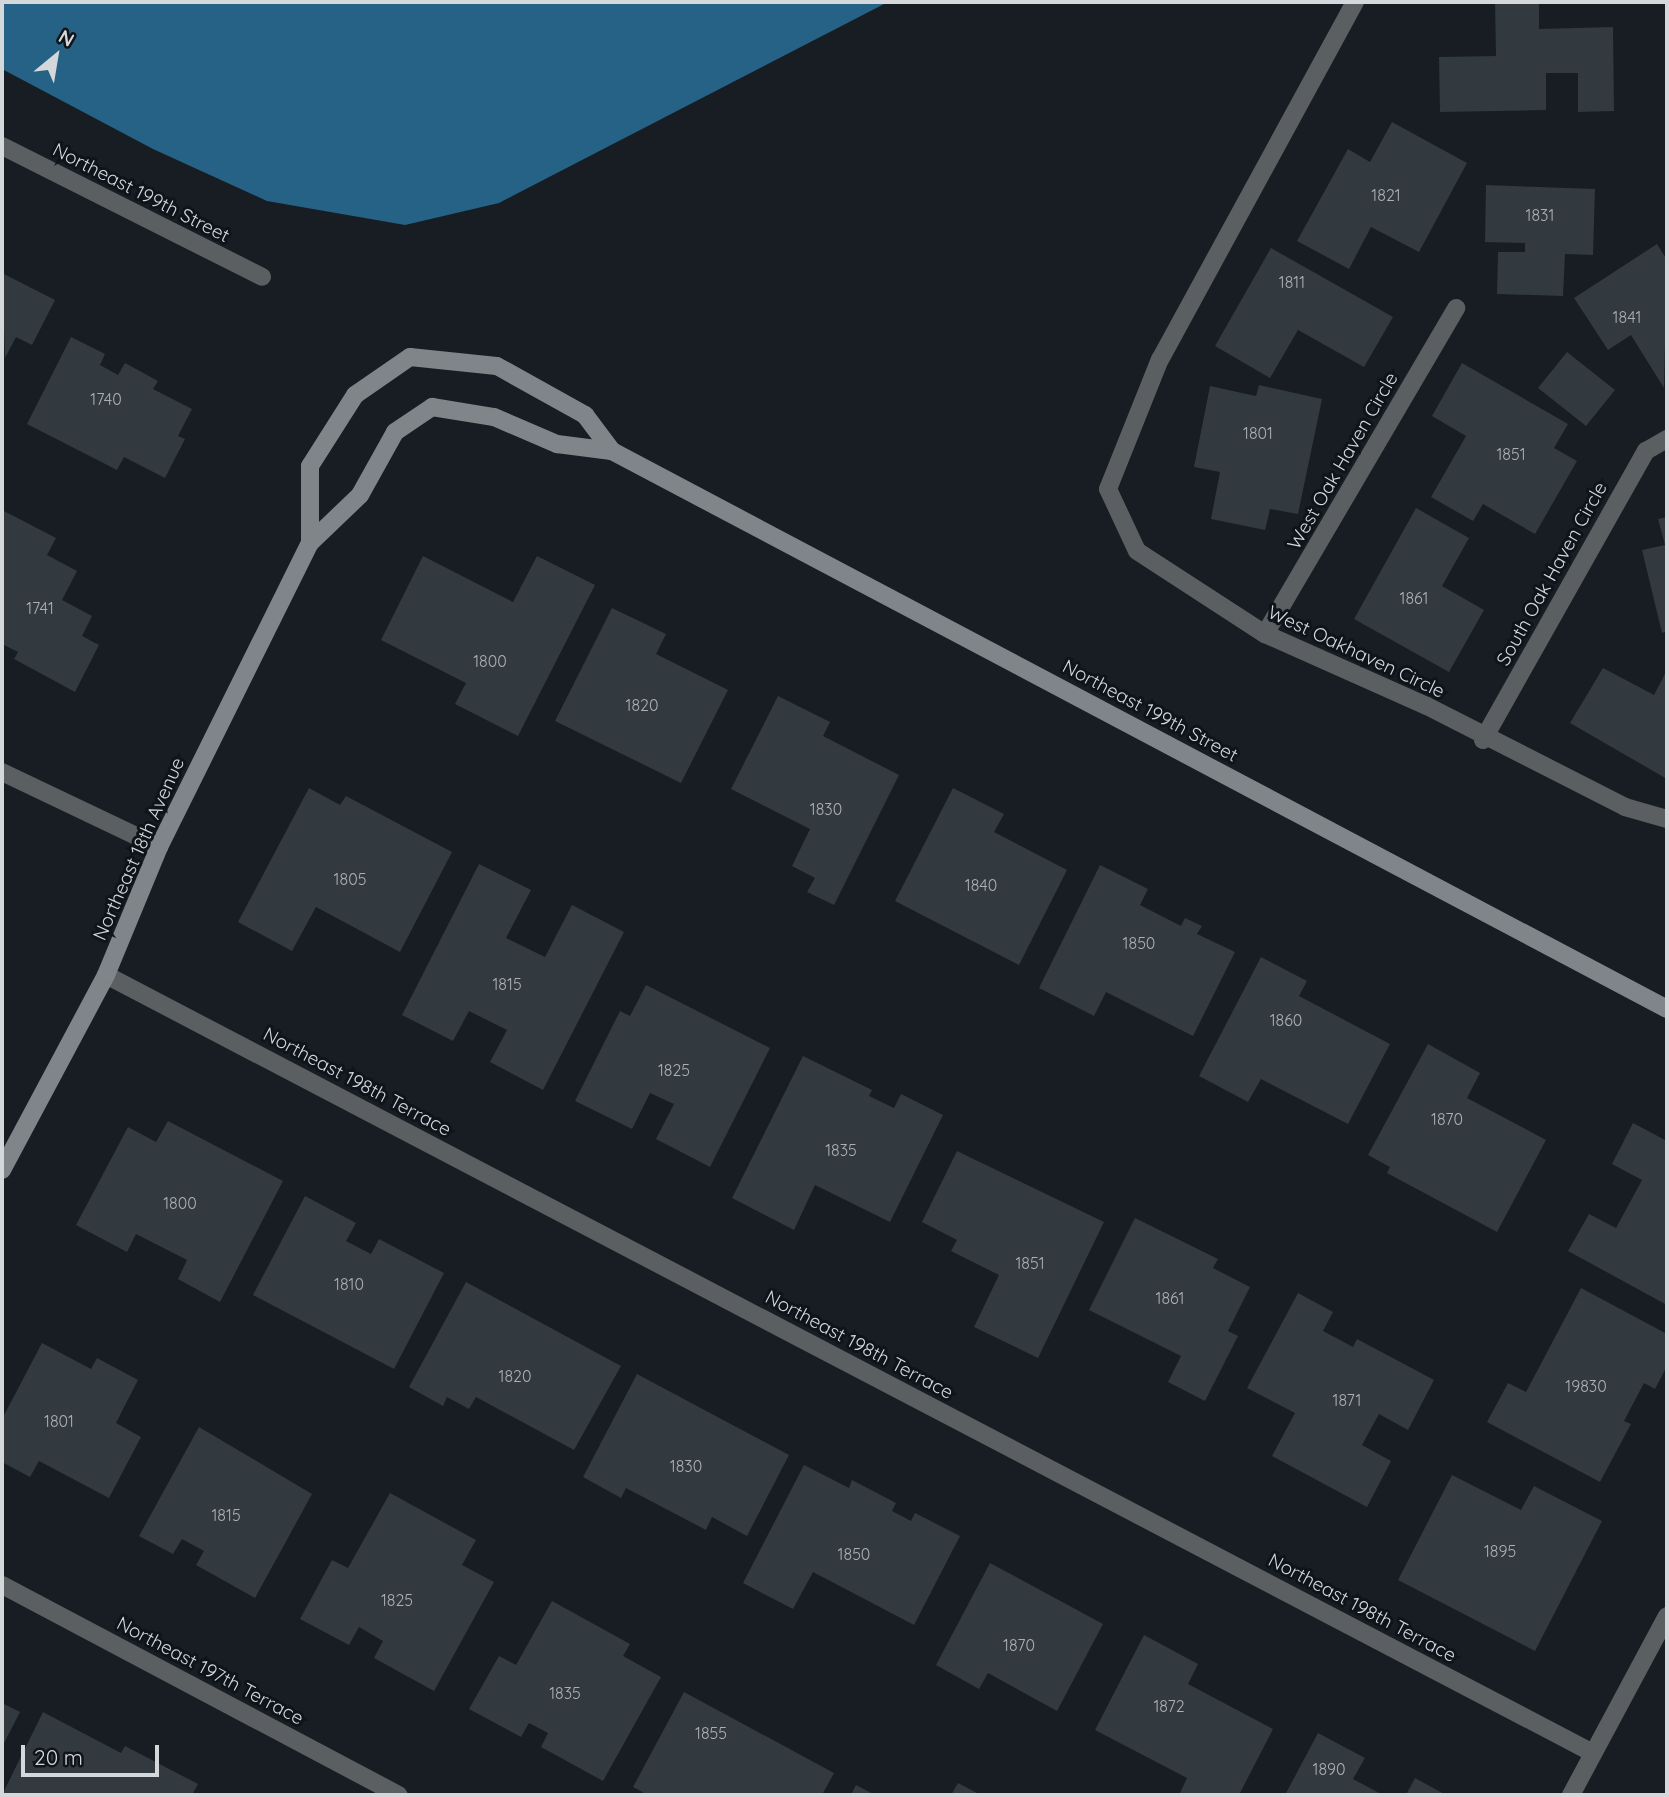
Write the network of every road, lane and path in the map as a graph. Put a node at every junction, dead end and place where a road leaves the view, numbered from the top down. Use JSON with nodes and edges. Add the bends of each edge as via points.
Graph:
{"nodes":[{"id":1,"x":1355,"y":2,"type":"edge"},
{"id":2,"x":2,"y":146,"type":"edge"},
{"id":3,"x":262,"y":277,"type":"dead end"},
{"id":4,"x":1456,"y":308,"type":"dead end"},
{"id":5,"x":1667,"y":439,"type":"edge"},
{"id":6,"x":612,"y":451,"type":"junction"},
{"id":7,"x":310,"y":543,"type":"junction"},
{"id":8,"x":1265,"y":634,"type":"junction"},
{"id":9,"x":1483,"y":740,"type":"junction"},
{"id":10,"x":2,"y":772,"type":"edge"},
{"id":11,"x":1667,"y":819,"type":"edge"},
{"id":12,"x":159,"y":847,"type":"junction"},
{"id":13,"x":106,"y":975,"type":"junction"},
{"id":14,"x":1667,"y":1009,"type":"edge"},
{"id":15,"x":2,"y":1170,"type":"edge"},
{"id":16,"x":2,"y":1585,"type":"edge"},
{"id":17,"x":1667,"y":1616,"type":"edge"},
{"id":18,"x":1593,"y":1753,"type":"junction"},
{"id":19,"x":399,"y":1795,"type":"edge"},
{"id":20,"x":1571,"y":1795,"type":"edge"}],
"edges":[{"from":1,"to":8,"type":"street","name":"West Oakhaven Circle","via":[[1160,359],[1108,489],[1137,551]]},
{"from":2,"to":3,"type":"street","name":"Northeast 199th Street"},
{"from":4,"to":8,"type":"street","name":"West Oak Haven Circle"},
{"from":5,"to":9,"type":"street","name":"South Oak Haven Circle","via":[[1646,451]]},
{"from":6,"to":7,"type":"street","name":"Northeast 18th Avenue","via":[[557,444],[494,417],[432,407],[395,432],[360,495]]},
{"from":6,"to":7,"type":"street","name":"Northeast 18th Avenue","via":[[585,415],[497,366],[410,357],[355,396],[310,466]]},
{"from":6,"to":14,"type":"street","name":"Northeast 199th Street"},
{"from":7,"to":12,"type":"street","name":"Northeast 18th Avenue"},
{"from":8,"to":9,"type":"street","name":"West Oakhaven Circle","via":[[1427,706]]},
{"from":9,"to":11,"type":"street","name":"West Oakhaven Circle","via":[[1625,807]]},
{"from":10,"to":12,"type":"street"},
{"from":12,"to":13,"type":"street","name":"Northeast 18th Avenue"},
{"from":13,"to":15,"type":"street","name":"Northeast 18th Avenue"},
{"from":13,"to":18,"type":"street","name":"Northeast 198th Terrace"},
{"from":16,"to":19,"type":"street","name":"Northeast 197th Terrace"},
{"from":17,"to":18,"type":"street"},
{"from":18,"to":20,"type":"street"}]}
